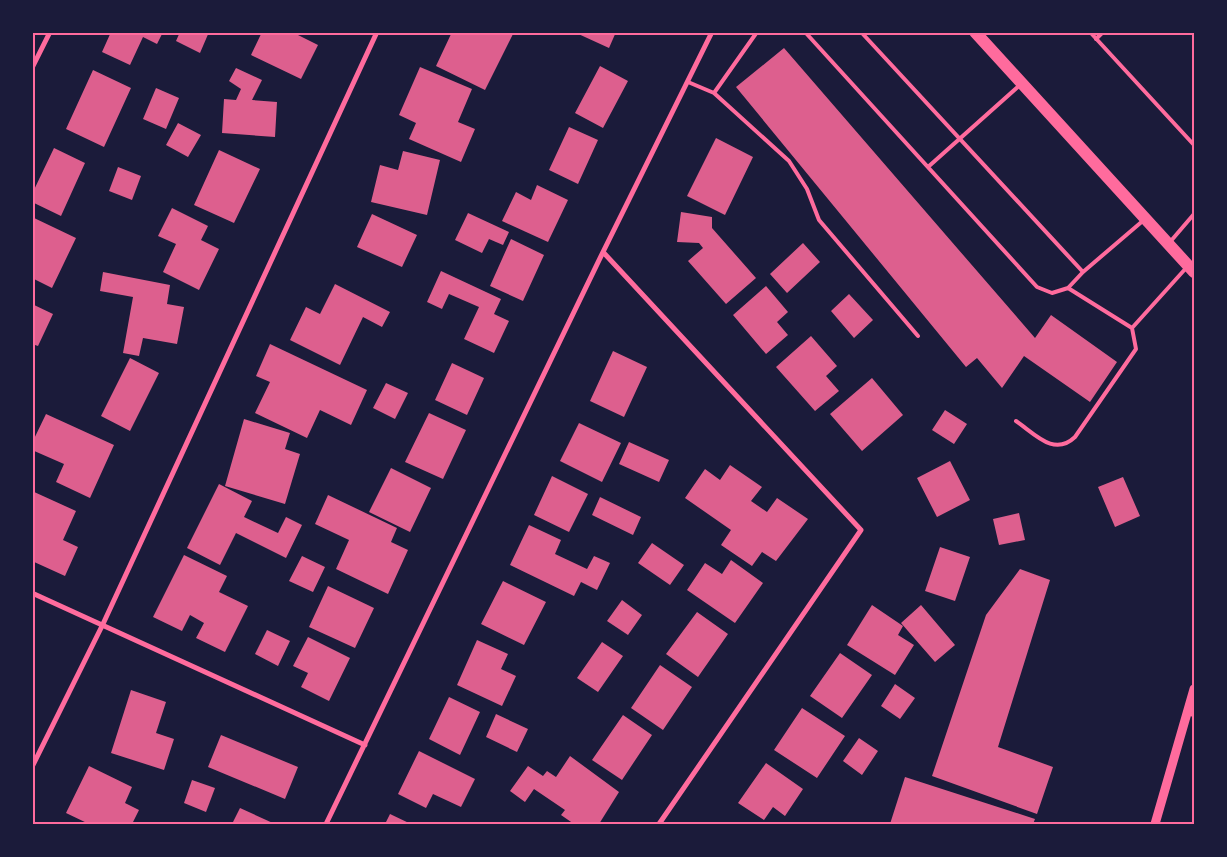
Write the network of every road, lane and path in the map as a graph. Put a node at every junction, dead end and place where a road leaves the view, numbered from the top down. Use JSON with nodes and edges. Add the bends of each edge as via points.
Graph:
{"nodes":[{"id":1,"x":50,"y":32,"type":"edge"},
{"id":2,"x":377,"y":32,"type":"edge"},
{"id":3,"x":712,"y":32,"type":"edge"},
{"id":4,"x":757,"y":32,"type":"edge"},
{"id":5,"x":806,"y":32,"type":"edge"},
{"id":6,"x":861,"y":32,"type":"edge"},
{"id":7,"x":975,"y":32,"type":"edge"},
{"id":8,"x":1090,"y":32,"type":"edge"},
{"id":9,"x":1103,"y":32,"type":"edge"},
{"id":10,"x":1096,"y":39,"type":"junction"},
{"id":11,"x":32,"y":68,"type":"edge"},
{"id":12,"x":688,"y":82,"type":"junction"},
{"id":13,"x":1022,"y":83,"type":"junction"},
{"id":14,"x":714,"y":93,"type":"junction"},
{"id":15,"x":960,"y":139,"type":"junction"},
{"id":16,"x":1194,"y":145,"type":"edge"},
{"id":17,"x":928,"y":167,"type":"junction"},
{"id":18,"x":1194,"y":214,"type":"edge"},
{"id":19,"x":1146,"y":218,"type":"junction"},
{"id":20,"x":1169,"y":243,"type":"junction"},
{"id":21,"x":603,"y":252,"type":"junction"},
{"id":22,"x":1192,"y":268,"type":"edge"},
{"id":23,"x":1083,"y":272,"type":"junction"},
{"id":24,"x":1068,"y":288,"type":"junction"},
{"id":25,"x":1132,"y":328,"type":"junction"},
{"id":26,"x":918,"y":336,"type":"dead end"},
{"id":27,"x":1016,"y":421,"type":"dead end"},
{"id":28,"x":32,"y":593,"type":"edge"},
{"id":29,"x":103,"y":624,"type":"junction"},
{"id":30,"x":1194,"y":689,"type":"edge"},
{"id":31,"x":1191,"y":714,"type":"edge"},
{"id":32,"x":365,"y":745,"type":"junction"},
{"id":33,"x":32,"y":767,"type":"edge"},
{"id":34,"x":326,"y":824,"type":"edge"},
{"id":35,"x":659,"y":824,"type":"edge"},
{"id":36,"x":1155,"y":824,"type":"edge"}],
"edges":[{"from":1,"to":11,"type":"street"},
{"from":2,"to":29,"type":"street"},
{"from":3,"to":12,"type":"street"},
{"from":4,"to":14,"type":"lane"},
{"from":5,"to":17,"type":"lane"},
{"from":6,"to":15,"type":"lane"},
{"from":7,"to":13,"type":"main road"},
{"from":8,"to":10,"type":"lane"},
{"from":9,"to":10,"type":"lane"},
{"from":10,"to":16,"type":"lane"},
{"from":12,"to":14,"type":"lane"},
{"from":12,"to":21,"type":"street"},
{"from":13,"to":15,"type":"lane"},
{"from":13,"to":19,"type":"main road"},
{"from":14,"to":26,"type":"lane","via":[[789,161],[819,220]]},
{"from":15,"to":17,"type":"lane"},
{"from":15,"to":23,"type":"lane"},
{"from":17,"to":24,"type":"lane","via":[[1037,287],[1052,293]]},
{"from":18,"to":20,"type":"lane"},
{"from":19,"to":20,"type":"main road"},
{"from":19,"to":23,"type":"lane"},
{"from":20,"to":22,"type":"main road"},
{"from":21,"to":32,"type":"street"},
{"from":21,"to":35,"type":"street","via":[[861,530]]},
{"from":22,"to":25,"type":"lane"},
{"from":23,"to":24,"type":"lane"},
{"from":24,"to":25,"type":"lane"},
{"from":25,"to":27,"type":"lane","via":[[1136,349],[1067,445],[1053,446]]},
{"from":28,"to":29,"type":"street"},
{"from":29,"to":32,"type":"street"},
{"from":29,"to":33,"type":"street"},
{"from":30,"to":31,"type":"street"},
{"from":31,"to":36,"type":"street"},
{"from":32,"to":34,"type":"street"}]}
